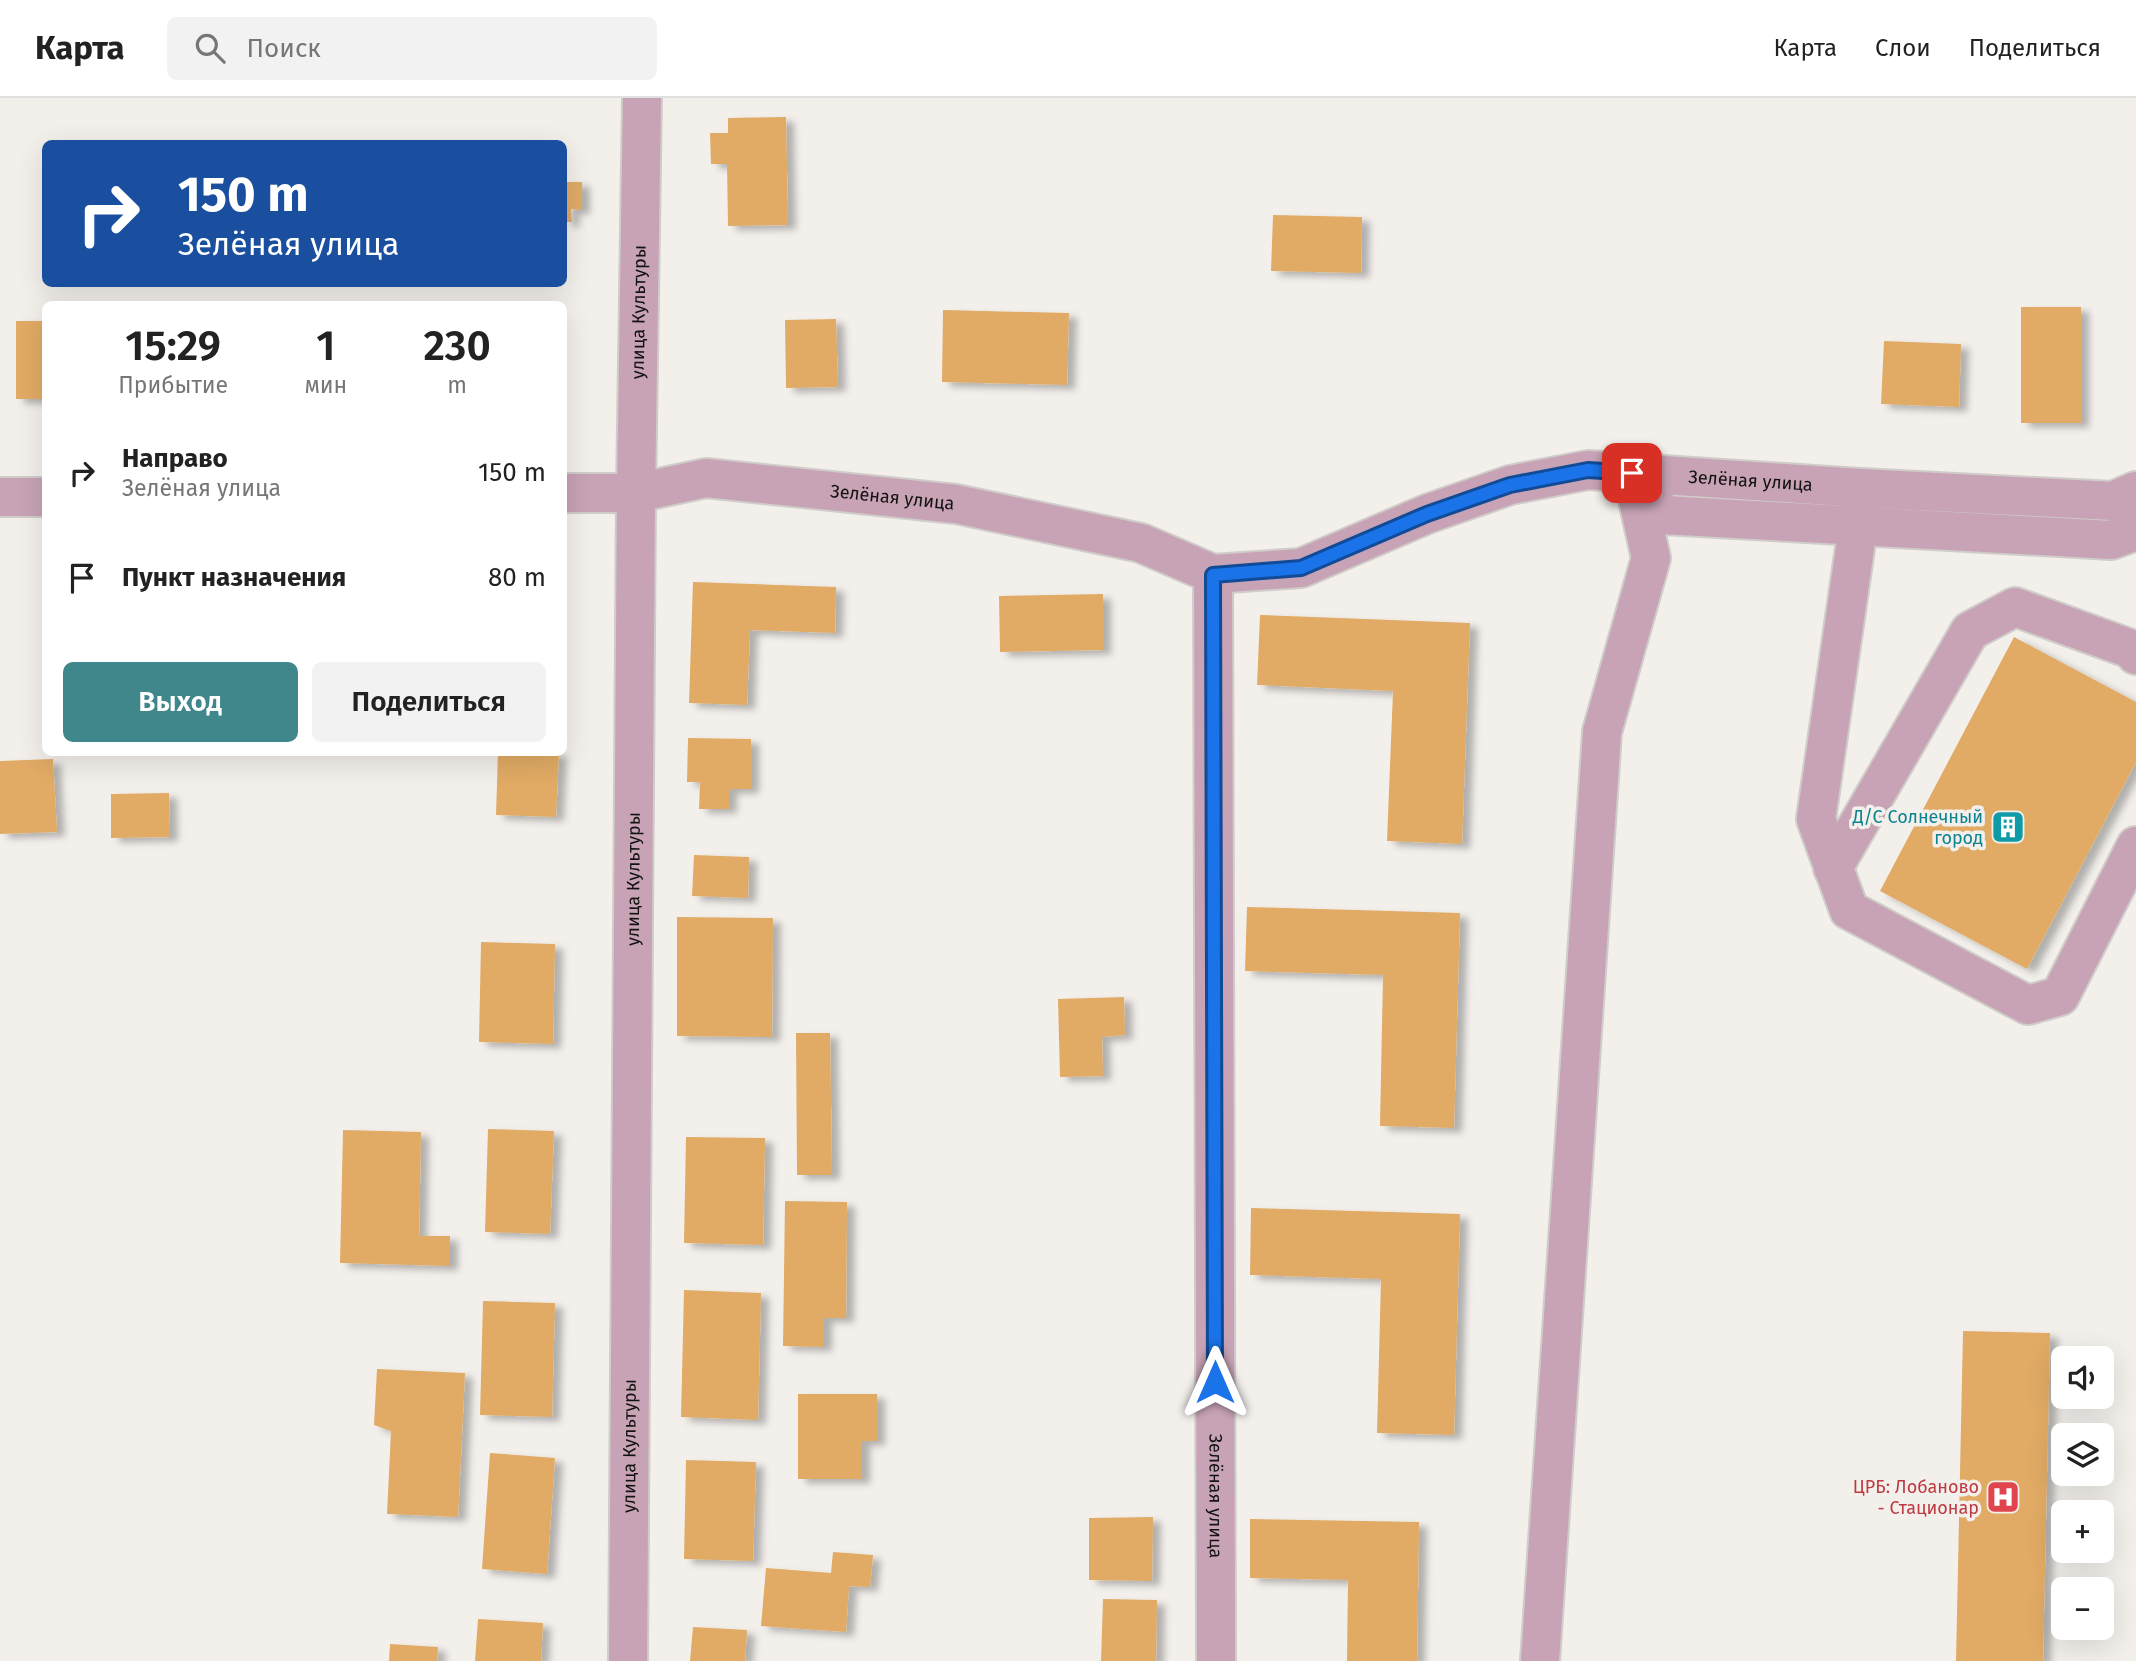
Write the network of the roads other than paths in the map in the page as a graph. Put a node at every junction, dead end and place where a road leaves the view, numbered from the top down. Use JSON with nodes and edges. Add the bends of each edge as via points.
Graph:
{"nodes":[{"id":1,"x":642,"y":98,"type":"edge"},
{"id":2,"x":1632,"y":473,"type":"junction"},
{"id":3,"x":1860,"y":488,"type":"junction"},
{"id":4,"x":2136,"y":491,"type":"edge"},
{"id":5,"x":567,"y":493,"type":"edge"},
{"id":6,"x":636,"y":493,"type":"junction"},
{"id":7,"x":0,"y":497,"type":"edge"},
{"id":8,"x":42,"y":497,"type":"edge"},
{"id":9,"x":1858,"y":527,"type":"junction"},
{"id":10,"x":2136,"y":531,"type":"edge"},
{"id":11,"x":1213,"y":575,"type":"junction"},
{"id":12,"x":2136,"y":655,"type":"edge"},
{"id":13,"x":2136,"y":846,"type":"edge"},
{"id":14,"x":1833,"y":868,"type":"junction"},
{"id":15,"x":628,"y":1661,"type":"edge"},
{"id":16,"x":1216,"y":1661,"type":"edge"},
{"id":17,"x":1541,"y":1661,"type":"edge"}],
"edges":[{"from":1,"to":6,"type":"street","name":"улица Культуры"},
{"from":2,"to":3,"type":"street","name":"Зелёная улица"},
{"from":2,"to":9,"type":"street","via":[[1664,516]]},
{"from":2,"to":11,"type":"street","name":"Зелёная улица","via":[[1588,470],[1510,485],[1427,514],[1301,568]]},
{"from":2,"to":17,"type":"street","via":[[1651,558],[1602,732]]},
{"from":3,"to":4,"type":"street","name":"Зелёная улица","via":[[2113,501]]},
{"from":3,"to":9,"type":"street"},
{"from":5,"to":6,"type":"street","name":"Зелёная улица"},
{"from":6,"to":11,"type":"street","name":"Зелёная улица","via":[[705,478],[956,504],[1141,543]]},
{"from":6,"to":15,"type":"street","name":"улица Культуры"},
{"from":7,"to":8,"type":"street"},
{"from":9,"to":10,"type":"street","via":[[2111,540]]},
{"from":9,"to":14,"type":"street","via":[[1816,819]]},
{"from":11,"to":16,"type":"street","name":"Зелёная улица"},
{"from":12,"to":14,"type":"street","via":[[2131,649],[2015,607],[1970,631]]},
{"from":13,"to":14,"type":"street","via":[[2060,996],[2028,1005],[1849,910]]}]}
